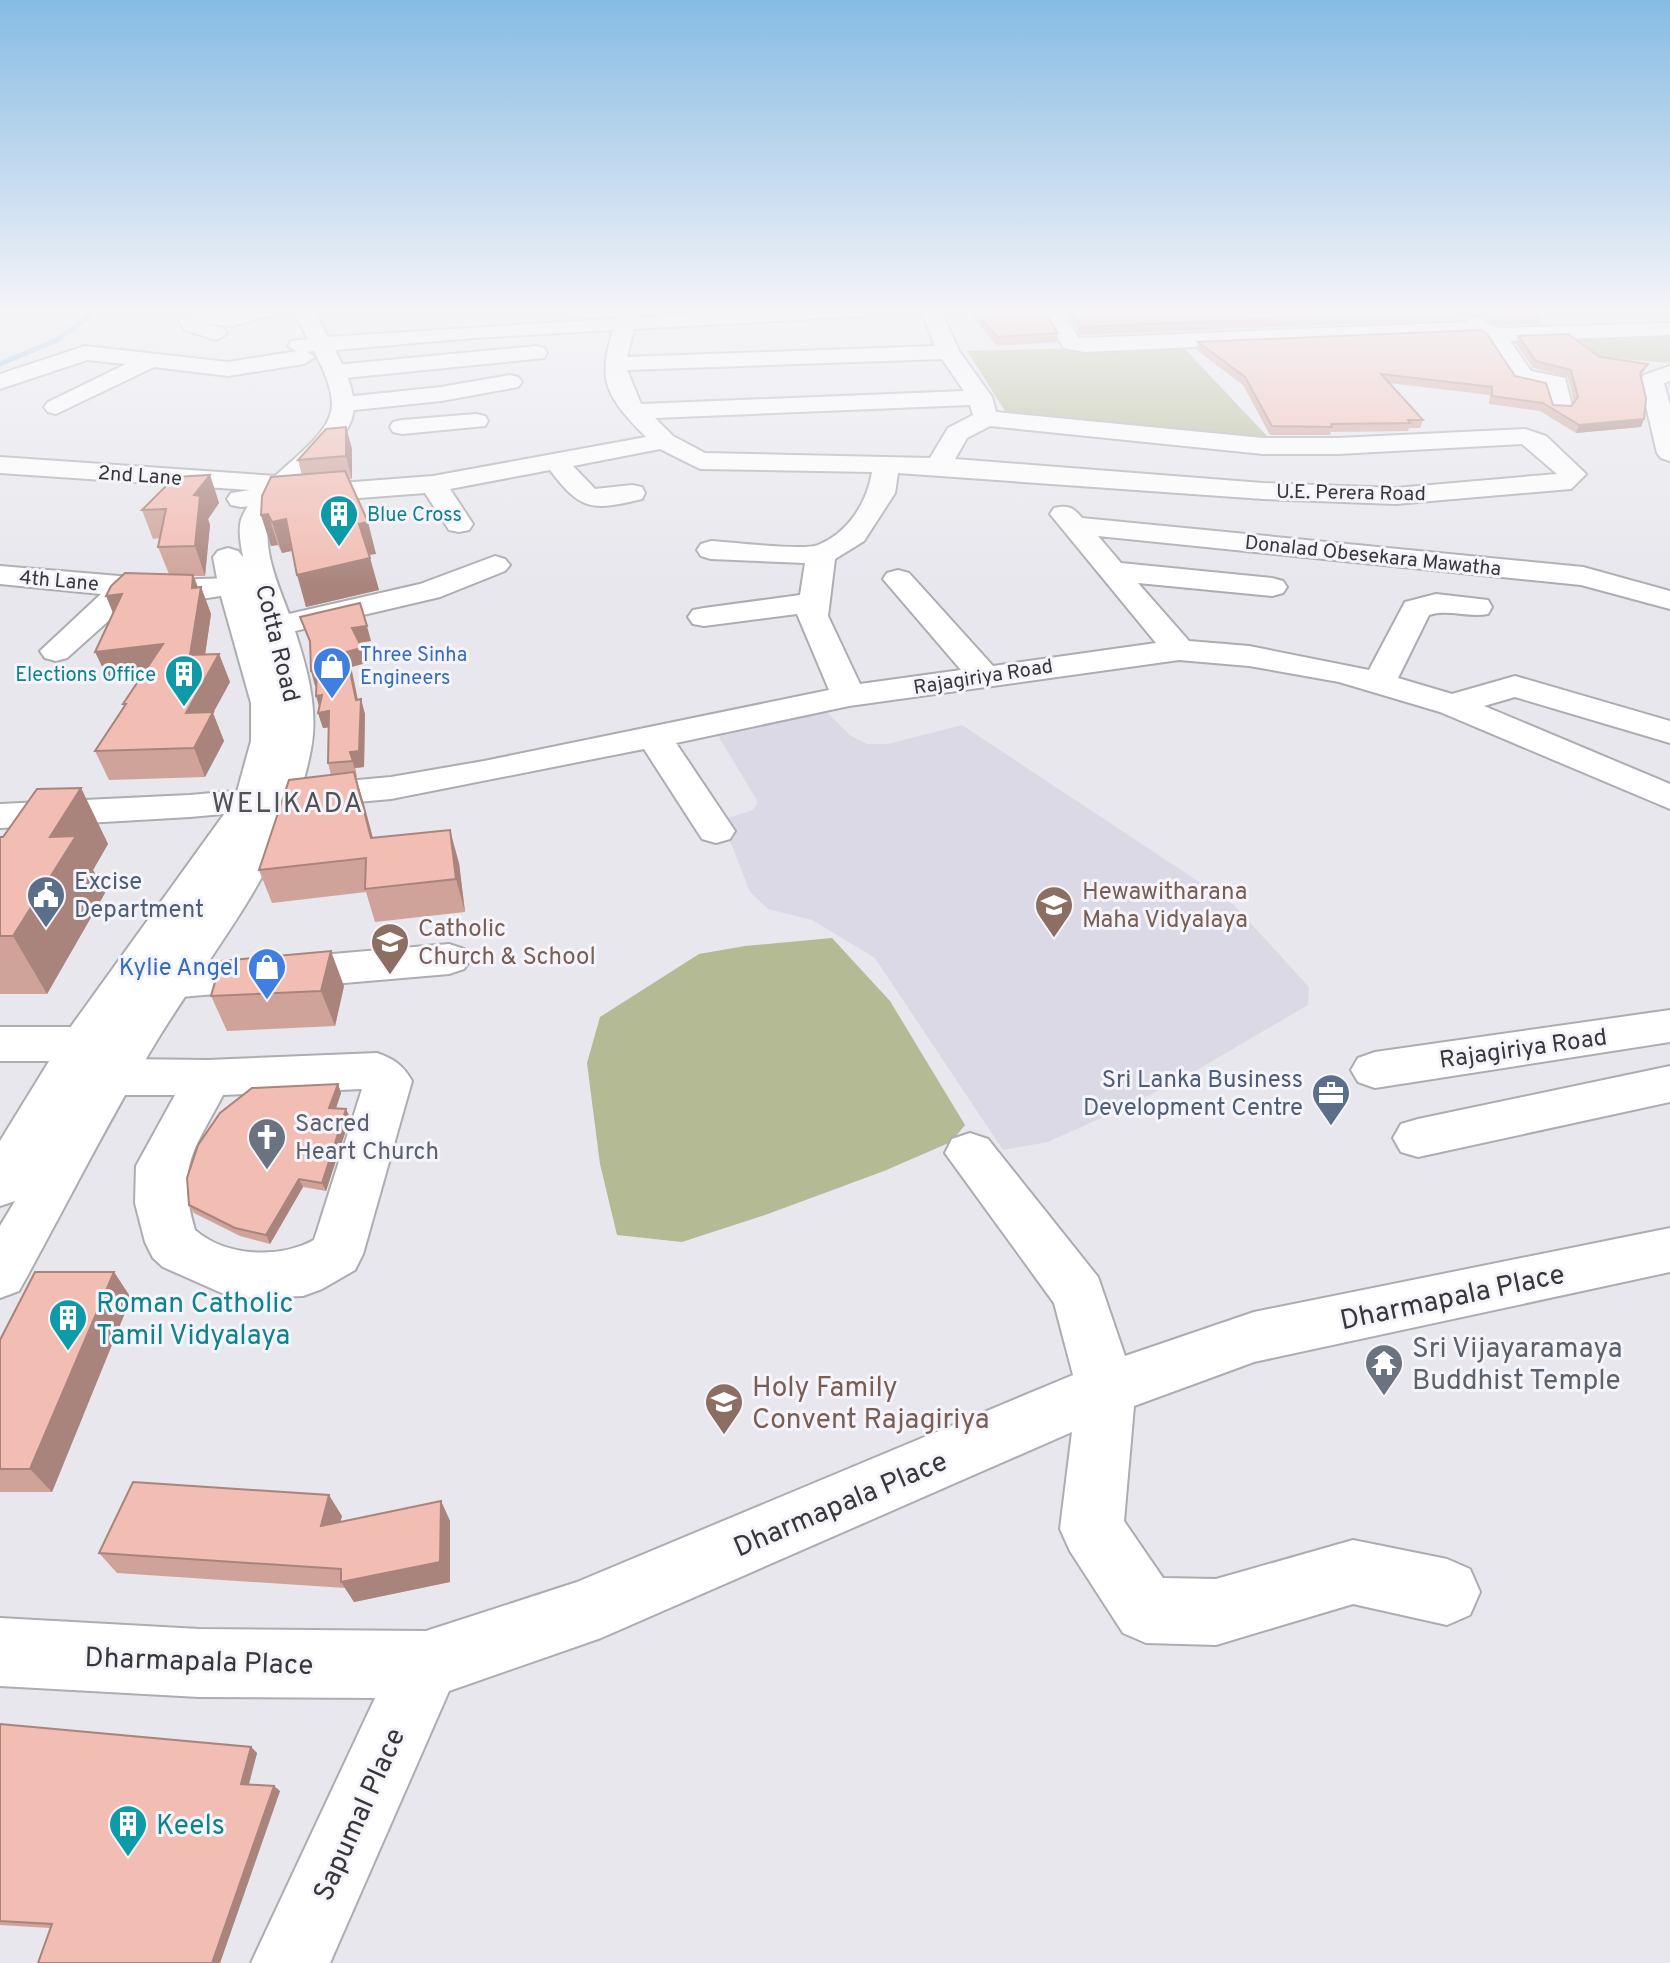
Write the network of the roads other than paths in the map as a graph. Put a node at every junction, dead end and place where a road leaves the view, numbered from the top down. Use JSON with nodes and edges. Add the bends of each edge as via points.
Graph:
{"nodes":[{"id":1,"x":67,"y":402,"type":"edge"},
{"id":2,"x":317,"y":402,"type":"edge"},
{"id":3,"x":323,"y":402,"type":"edge"},
{"id":4,"x":405,"y":402,"type":"edge"},
{"id":5,"x":626,"y":402,"type":"edge"},
{"id":6,"x":979,"y":402,"type":"edge"},
{"id":7,"x":1559,"y":402,"type":"edge"},
{"id":8,"x":1657,"y":402,"type":"edge"},
{"id":9,"x":1560,"y":406,"type":"edge"},
{"id":10,"x":56,"y":407,"type":"dead end"},
{"id":11,"x":983,"y":408,"type":"junction"},
{"id":12,"x":634,"y":412,"type":"junction"},
{"id":13,"x":476,"y":421,"type":"dead end"},
{"id":14,"x":664,"y":441,"type":"junction"},
{"id":15,"x":1263,"y":446,"type":"junction"},
{"id":16,"x":1670,"y":453,"type":"edge"},
{"id":17,"x":556,"y":461,"type":"junction"},
{"id":18,"x":0,"y":465,"type":"edge"},
{"id":19,"x":886,"y":465,"type":"junction"},
{"id":20,"x":939,"y":466,"type":"junction"},
{"id":21,"x":1033,"y":475,"type":"junction"},
{"id":22,"x":433,"y":484,"type":"junction"},
{"id":23,"x":261,"y":491,"type":"junction"},
{"id":24,"x":1263,"y":491,"type":"junction"},
{"id":25,"x":632,"y":493,"type":"dead end"},
{"id":26,"x":459,"y":524,"type":"dead end"},
{"id":27,"x":1072,"y":525,"type":"junction"},
{"id":28,"x":711,"y":550,"type":"dead end"},
{"id":29,"x":821,"y":555,"type":"junction"},
{"id":30,"x":495,"y":565,"type":"dead end"},
{"id":31,"x":1111,"y":571,"type":"junction"},
{"id":32,"x":1670,"y":571,"type":"edge"},
{"id":33,"x":0,"y":575,"type":"edge"},
{"id":34,"x":1583,"y":576,"type":"junction"},
{"id":35,"x":898,"y":579,"type":"dead end"},
{"id":36,"x":129,"y":586,"type":"junction"},
{"id":37,"x":248,"y":586,"type":"junction"},
{"id":38,"x":1272,"y":587,"type":"dead end"},
{"id":39,"x":1670,"y":600,"type":"edge"},
{"id":40,"x":816,"y":602,"type":"junction"},
{"id":41,"x":1477,"y":607,"type":"dead end"},
{"id":42,"x":704,"y":617,"type":"dead end"},
{"id":43,"x":278,"y":626,"type":"junction"},
{"id":44,"x":1179,"y":650,"type":"junction"},
{"id":45,"x":56,"y":651,"type":"dead end"},
{"id":46,"x":984,"y":676,"type":"junction"},
{"id":47,"x":275,"y":678,"type":"junction"},
{"id":48,"x":1379,"y":683,"type":"junction"},
{"id":49,"x":849,"y":696,"type":"junction"},
{"id":50,"x":1452,"y":705,"type":"junction"},
{"id":51,"x":1670,"y":732,"type":"edge"},
{"id":52,"x":654,"y":737,"type":"junction"},
{"id":53,"x":1670,"y":798,"type":"edge"},
{"id":54,"x":267,"y":799,"type":"junction"},
{"id":55,"x":0,"y":816,"type":"edge"},
{"id":56,"x":716,"y":831,"type":"dead end"},
{"id":57,"x":449,"y":959,"type":"dead end"},
{"id":58,"x":169,"y":983,"type":"junction"},
{"id":59,"x":1670,"y":1026,"type":"edge"},
{"id":60,"x":0,"y":1044,"type":"edge"},
{"id":61,"x":83,"y":1044,"type":"junction"},
{"id":62,"x":123,"y":1060,"type":"junction"},
{"id":63,"x":1375,"y":1070,"type":"dead end"},
{"id":64,"x":208,"y":1078,"type":"junction"},
{"id":65,"x":1670,"y":1084,"type":"edge"},
{"id":66,"x":1418,"y":1138,"type":"dead end"},
{"id":67,"x":970,"y":1153,"type":"dead end"},
{"id":68,"x":0,"y":1185,"type":"edge"},
{"id":69,"x":1670,"y":1250,"type":"edge"},
{"id":70,"x":0,"y":1275,"type":"edge"},
{"id":71,"x":1106,"y":1389,"type":"junction"},
{"id":72,"x":1447,"y":1592,"type":"dead end"},
{"id":73,"x":0,"y":1652,"type":"edge"},
{"id":74,"x":426,"y":1665,"type":"junction"},
{"id":75,"x":290,"y":1963,"type":"edge"}],
"edges":[{"from":1,"to":10,"type":"street"},
{"from":2,"to":23,"type":"street","name":"Cotta Road"},
{"from":3,"to":23,"type":"street","name":"Cotta Road","via":[[317,427]]},
{"from":4,"to":13,"type":"street"},
{"from":5,"to":12,"type":"street","name":"U.E. Perera Road"},
{"from":6,"to":11,"type":"street"},
{"from":7,"to":9,"type":"street"},
{"from":8,"to":16,"type":"street"},
{"from":11,"to":12,"type":"street","name":"U.E. Perera Road"},
{"from":11,"to":15,"type":"street","name":"U.E. Perera Road"},
{"from":11,"to":20,"type":"street","via":[[957,433]]},
{"from":12,"to":14,"type":"street","name":"U.E. Perera Road"},
{"from":14,"to":17,"type":"street","name":"2nd Lane"},
{"from":14,"to":19,"type":"street","name":"U.E. Perera Road","via":[[700,461]]},
{"from":15,"to":24,"type":"street"},
{"from":15,"to":24,"type":"street","name":"U.E. Perera Road","via":[[1525,436],[1573,474],[1562,483],[1396,496]]},
{"from":17,"to":22,"type":"street","name":"2nd Lane"},
{"from":17,"to":25,"type":"street","via":[[585,497]]},
{"from":18,"to":23,"type":"street","name":"2nd Lane"},
{"from":19,"to":20,"type":"street","name":"U.E. Perera Road"},
{"from":19,"to":29,"type":"street","via":[[882,493],[854,535]]},
{"from":20,"to":21,"type":"street","name":"U.E. Perera Road"},
{"from":21,"to":24,"type":"street","name":"U.E. Perera Road"},
{"from":21,"to":27,"type":"street"},
{"from":22,"to":23,"type":"street","name":"2nd Lane"},
{"from":22,"to":26,"type":"street"},
{"from":23,"to":37,"type":"street","name":"Cotta Road"},
{"from":23,"to":37,"type":"street","name":"Cotta Road","via":[[227,531]]},
{"from":27,"to":31,"type":"street"},
{"from":27,"to":34,"type":"street","name":"Donalad Obesekara Mawatha"},
{"from":28,"to":29,"type":"street"},
{"from":29,"to":40,"type":"street"},
{"from":30,"to":43,"type":"street","via":[[429,591]]},
{"from":31,"to":38,"type":"street"},
{"from":31,"to":44,"type":"street"},
{"from":32,"to":34,"type":"street"},
{"from":33,"to":36,"type":"street","name":"4th Lane"},
{"from":34,"to":39,"type":"street","name":"Donalad Obesekara Mawatha"},
{"from":35,"to":46,"type":"street"},
{"from":36,"to":37,"type":"street","name":"4th Lane"},
{"from":36,"to":45,"type":"street"},
{"from":37,"to":43,"type":"street","name":"Cotta Road"},
{"from":37,"to":47,"type":"street","name":"Cotta Road"},
{"from":40,"to":42,"type":"street"},
{"from":40,"to":49,"type":"street","via":[[812,616]]},
{"from":41,"to":48,"type":"street","via":[[1436,603],[1416,609]]},
{"from":43,"to":47,"type":"street","name":"Cotta Road"},
{"from":44,"to":46,"type":"street","name":"Rajagiriya Road"},
{"from":44,"to":48,"type":"street","name":"Rajagiriya Road","via":[[1265,659]]},
{"from":46,"to":49,"type":"street","name":"Rajagiriya Road"},
{"from":47,"to":54,"type":"street","name":"Cotta Road","via":[[268,703]]},
{"from":48,"to":50,"type":"street","name":"Rajagiriya Road"},
{"from":49,"to":52,"type":"street","name":"Rajagiriya Road"},
{"from":50,"to":51,"type":"street","via":[[1515,686]]},
{"from":50,"to":53,"type":"street","name":"Rajagiriya Road"},
{"from":52,"to":54,"type":"street","name":"Rajagiriya Road","via":[[391,788]]},
{"from":52,"to":56,"type":"street"},
{"from":54,"to":55,"type":"street","name":"Rajagiriya Road"},
{"from":54,"to":58,"type":"street","name":"Cotta Road","via":[[257,851]]},
{"from":54,"to":61,"type":"street","name":"Cotta Road"},
{"from":57,"to":58,"type":"street"},
{"from":58,"to":62,"type":"street","name":"Cotta Road"},
{"from":59,"to":63,"type":"street","name":"Rajagiriya Road"},
{"from":60,"to":61,"type":"street"},
{"from":61,"to":62,"type":"street"},
{"from":61,"to":68,"type":"street","name":"Cotta Road"},
{"from":62,"to":64,"type":"street"},
{"from":62,"to":70,"type":"street","name":"Cotta Road"},
{"from":64,"to":64,"type":"street","via":[[161,1166],[161,1203],[172,1242],[233,1275],[303,1273],[336,1254],[388,1081],[377,1071]]},
{"from":65,"to":66,"type":"street"},
{"from":67,"to":71,"type":"street","via":[[1079,1294]]},
{"from":69,"to":71,"type":"street","name":"Dharmapala Place","via":[[1254,1337]]},
{"from":71,"to":72,"type":"street","via":[[1092,1529],[1146,1610],[1216,1612],[1353,1572]]},
{"from":71,"to":74,"type":"street","name":"Dharmapala Place","via":[[578,1615]]},
{"from":73,"to":74,"type":"street","name":"Dharmapala Place","via":[[199,1663]]},
{"from":74,"to":75,"type":"street","name":"Sapumal Place"}]}
